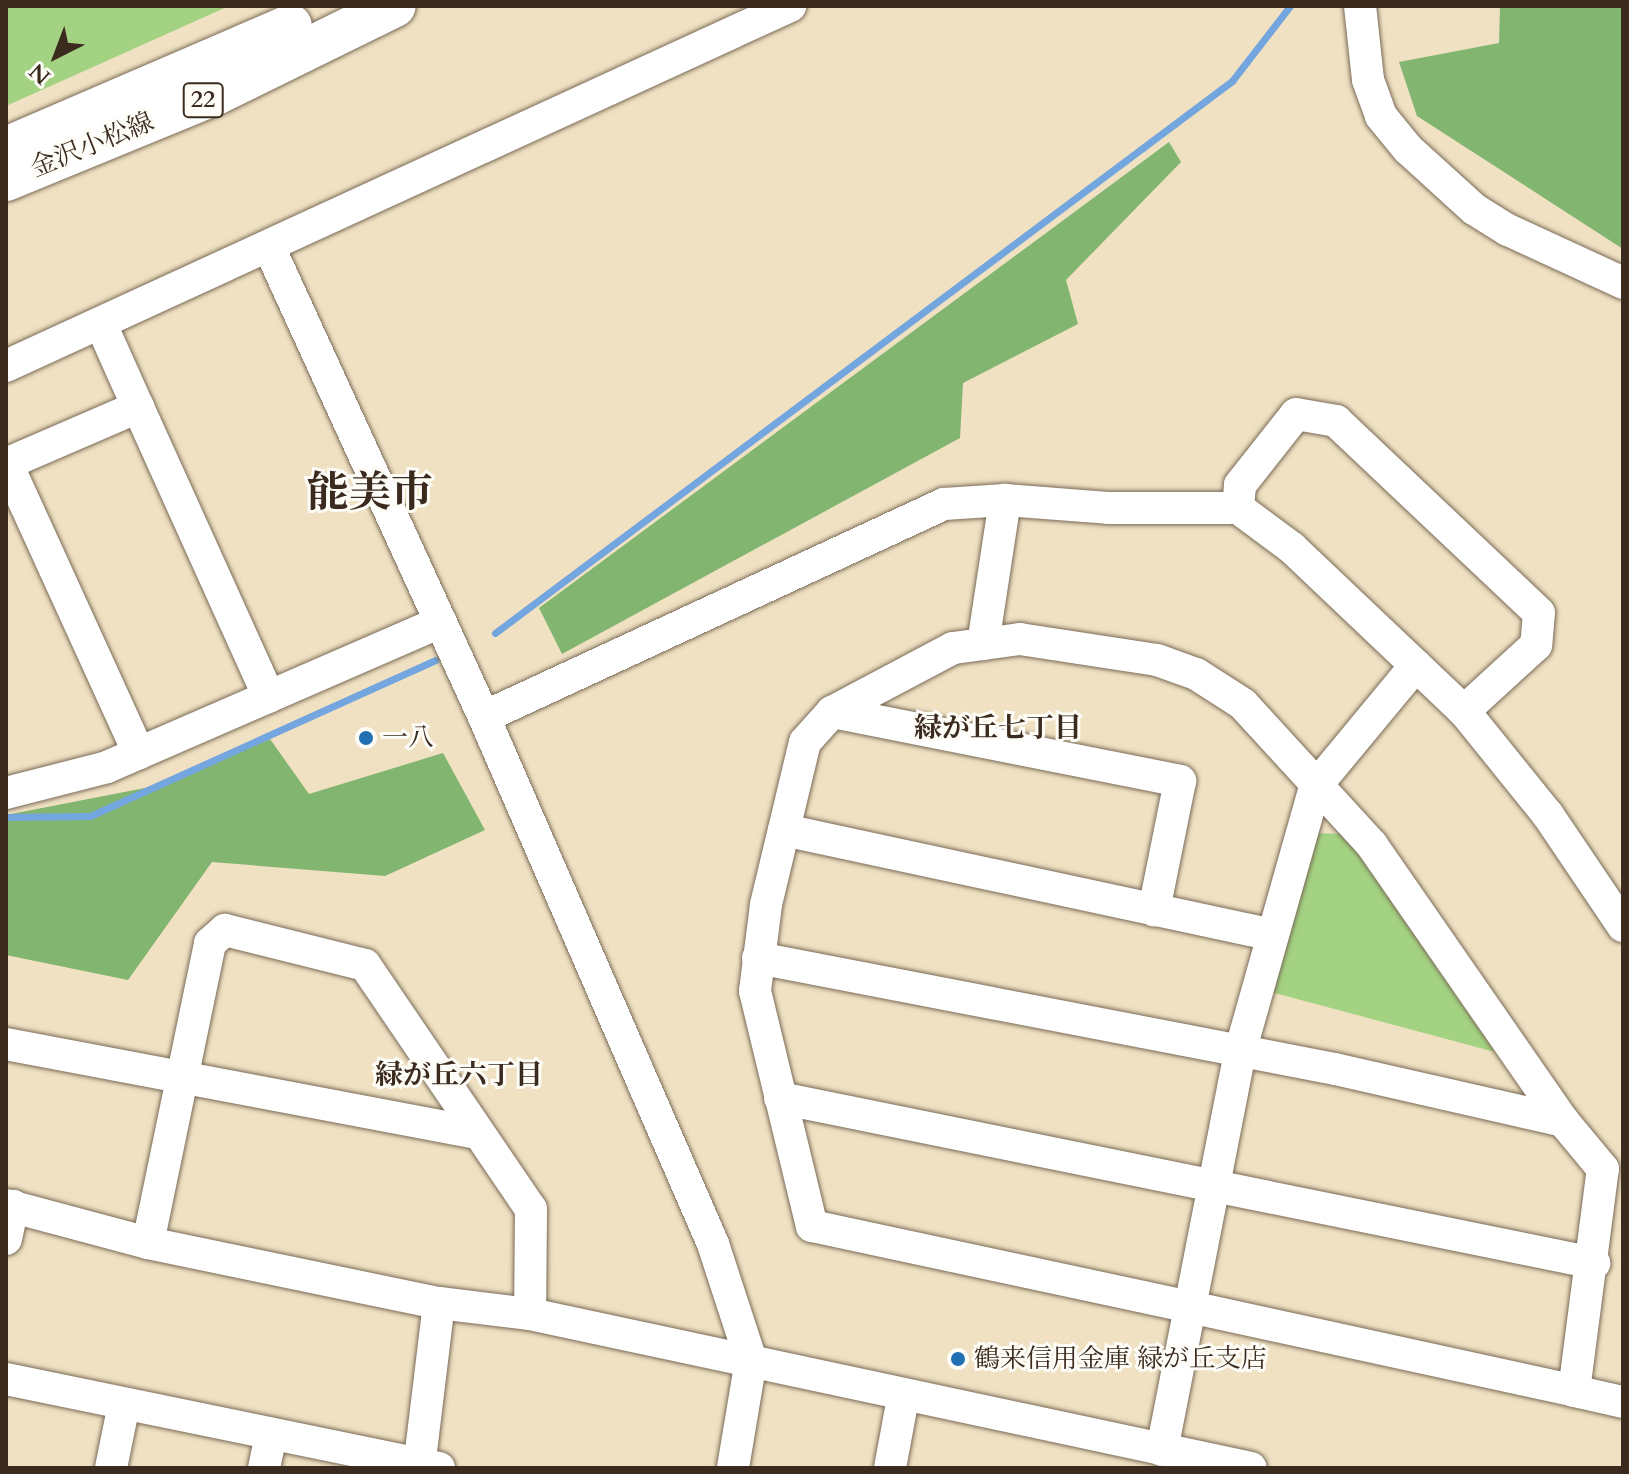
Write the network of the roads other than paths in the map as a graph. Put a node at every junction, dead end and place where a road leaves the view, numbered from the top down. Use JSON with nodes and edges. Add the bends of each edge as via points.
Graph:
{"nodes":[{"id":1,"x":331,"y":6,"type":"edge"},
{"id":2,"x":395,"y":6,"type":"edge"},
{"id":3,"x":790,"y":6,"type":"edge"},
{"id":4,"x":1360,"y":6,"type":"edge"},
{"id":5,"x":6,"y":148,"type":"edge"},
{"id":6,"x":6,"y":180,"type":"edge"},
{"id":7,"x":269,"y":247,"type":"junction"},
{"id":8,"x":1623,"y":283,"type":"edge"},
{"id":9,"x":101,"y":324,"type":"junction"},
{"id":10,"x":6,"y":366,"type":"edge"},
{"id":11,"x":138,"y":407,"type":"junction"},
{"id":12,"x":6,"y":464,"type":"edge"},
{"id":13,"x":1005,"y":500,"type":"junction"},
{"id":14,"x":1238,"y":508,"type":"junction"},
{"id":15,"x":441,"y":622,"type":"junction"},
{"id":16,"x":983,"y":644,"type":"junction"},
{"id":17,"x":1416,"y":665,"type":"junction"},
{"id":18,"x":269,"y":697,"type":"junction"},
{"id":19,"x":1464,"y":711,"type":"junction"},
{"id":20,"x":832,"y":712,"type":"junction"},
{"id":21,"x":484,"y":717,"type":"junction"},
{"id":22,"x":139,"y":753,"type":"junction"},
{"id":23,"x":1315,"y":787,"type":"junction"},
{"id":24,"x":6,"y":793,"type":"edge"},
{"id":25,"x":784,"y":830,"type":"junction"},
{"id":26,"x":1612,"y":885,"type":"edge"},
{"id":27,"x":1154,"y":910,"type":"junction"},
{"id":28,"x":1623,"y":926,"type":"edge"},
{"id":29,"x":1273,"y":935,"type":"junction"},
{"id":30,"x":758,"y":958,"type":"junction"},
{"id":31,"x":6,"y":1044,"type":"edge"},
{"id":32,"x":1240,"y":1052,"type":"junction"},
{"id":33,"x":182,"y":1079,"type":"junction"},
{"id":34,"x":780,"y":1098,"type":"junction"},
{"id":35,"x":1563,"y":1121,"type":"junction"},
{"id":36,"x":476,"y":1133,"type":"junction"},
{"id":37,"x":1214,"y":1186,"type":"junction"},
{"id":38,"x":10,"y":1205,"type":"edge"},
{"id":39,"x":6,"y":1239,"type":"edge"},
{"id":40,"x":148,"y":1243,"type":"junction"},
{"id":41,"x":1594,"y":1263,"type":"junction"},
{"id":42,"x":439,"y":1303,"type":"junction"},
{"id":43,"x":1190,"y":1307,"type":"junction"},
{"id":44,"x":530,"y":1314,"type":"junction"},
{"id":45,"x":751,"y":1360,"type":"junction"},
{"id":46,"x":6,"y":1379,"type":"edge"},
{"id":47,"x":1574,"y":1391,"type":"junction"},
{"id":48,"x":903,"y":1398,"type":"junction"},
{"id":49,"x":1623,"y":1402,"type":"edge"},
{"id":50,"x":124,"y":1404,"type":"junction"},
{"id":51,"x":271,"y":1434,"type":"junction"},
{"id":52,"x":1162,"y":1450,"type":"junction"},
{"id":53,"x":426,"y":1467,"type":"edge"},
{"id":54,"x":111,"y":1468,"type":"edge"},
{"id":55,"x":264,"y":1468,"type":"edge"},
{"id":56,"x":733,"y":1468,"type":"edge"},
{"id":57,"x":890,"y":1468,"type":"edge"},
{"id":58,"x":1251,"y":1468,"type":"edge"}],
"edges":[{"from":1,"to":5,"type":"main road","name":"金沢小松線","number":"22","via":[[202,67]]},
{"from":2,"to":6,"type":"main road","name":"金沢小松線","number":"22","via":[[216,94]]},
{"from":3,"to":7,"type":"street"},
{"from":4,"to":8,"type":"street","via":[[1368,80],[1381,116],[1408,149],[1474,209]]},
{"from":7,"to":9,"type":"street"},
{"from":7,"to":15,"type":"street"},
{"from":9,"to":10,"type":"street"},
{"from":9,"to":11,"type":"street"},
{"from":11,"to":12,"type":"street"},
{"from":11,"to":18,"type":"street"},
{"from":12,"to":22,"type":"street"},
{"from":13,"to":14,"type":"street","via":[[1108,508]]},
{"from":13,"to":16,"type":"street"},
{"from":13,"to":21,"type":"street","via":[[944,504]]},
{"from":14,"to":17,"type":"street","via":[[1292,548]]},
{"from":14,"to":19,"type":"street","via":[[1240,485],[1296,414],[1336,421],[1539,613],[1536,645]]},
{"from":15,"to":18,"type":"street"},
{"from":15,"to":21,"type":"street"},
{"from":16,"to":20,"type":"street","via":[[953,648]]},
{"from":16,"to":23,"type":"street","via":[[1020,639],[1157,660],[1196,674],[1243,704]]},
{"from":17,"to":19,"type":"street"},
{"from":17,"to":23,"type":"street"},
{"from":18,"to":22,"type":"street"},
{"from":19,"to":26,"type":"street"},
{"from":20,"to":25,"type":"street","via":[[805,742]]},
{"from":20,"to":27,"type":"street","via":[[1180,781]]},
{"from":21,"to":45,"type":"street","via":[[651,1091],[713,1244]]},
{"from":22,"to":24,"type":"street"},
{"from":23,"to":29,"type":"street"},
{"from":23,"to":35,"type":"street","via":[[1372,845]]},
{"from":25,"to":27,"type":"street"},
{"from":25,"to":30,"type":"street"},
{"from":26,"to":28,"type":"street"},
{"from":27,"to":29,"type":"street"},
{"from":29,"to":32,"type":"street"},
{"from":30,"to":32,"type":"street"},
{"from":30,"to":34,"type":"street","via":[[755,991]]},
{"from":31,"to":33,"type":"street"},
{"from":32,"to":35,"type":"street"},
{"from":32,"to":37,"type":"street"},
{"from":33,"to":36,"type":"street"},
{"from":33,"to":36,"type":"street","via":[[210,943],[225,930],[365,965]]},
{"from":33,"to":40,"type":"street"},
{"from":34,"to":37,"type":"street"},
{"from":34,"to":43,"type":"street","via":[[812,1226]]},
{"from":35,"to":41,"type":"street","via":[[1603,1169]]},
{"from":36,"to":44,"type":"street","via":[[531,1209]]},
{"from":37,"to":41,"type":"street"},
{"from":37,"to":43,"type":"street"},
{"from":38,"to":39,"type":"street"},
{"from":38,"to":40,"type":"street"},
{"from":40,"to":42,"type":"street"},
{"from":41,"to":47,"type":"street"},
{"from":42,"to":44,"type":"street"},
{"from":42,"to":53,"type":"street"},
{"from":43,"to":47,"type":"street"},
{"from":43,"to":52,"type":"street"},
{"from":44,"to":45,"type":"street"},
{"from":45,"to":48,"type":"street"},
{"from":45,"to":56,"type":"street"},
{"from":46,"to":50,"type":"street"},
{"from":47,"to":49,"type":"street"},
{"from":48,"to":52,"type":"street"},
{"from":48,"to":57,"type":"street"},
{"from":50,"to":51,"type":"street"},
{"from":50,"to":54,"type":"street"},
{"from":51,"to":53,"type":"street"},
{"from":51,"to":55,"type":"street"},
{"from":52,"to":58,"type":"street"}]}
